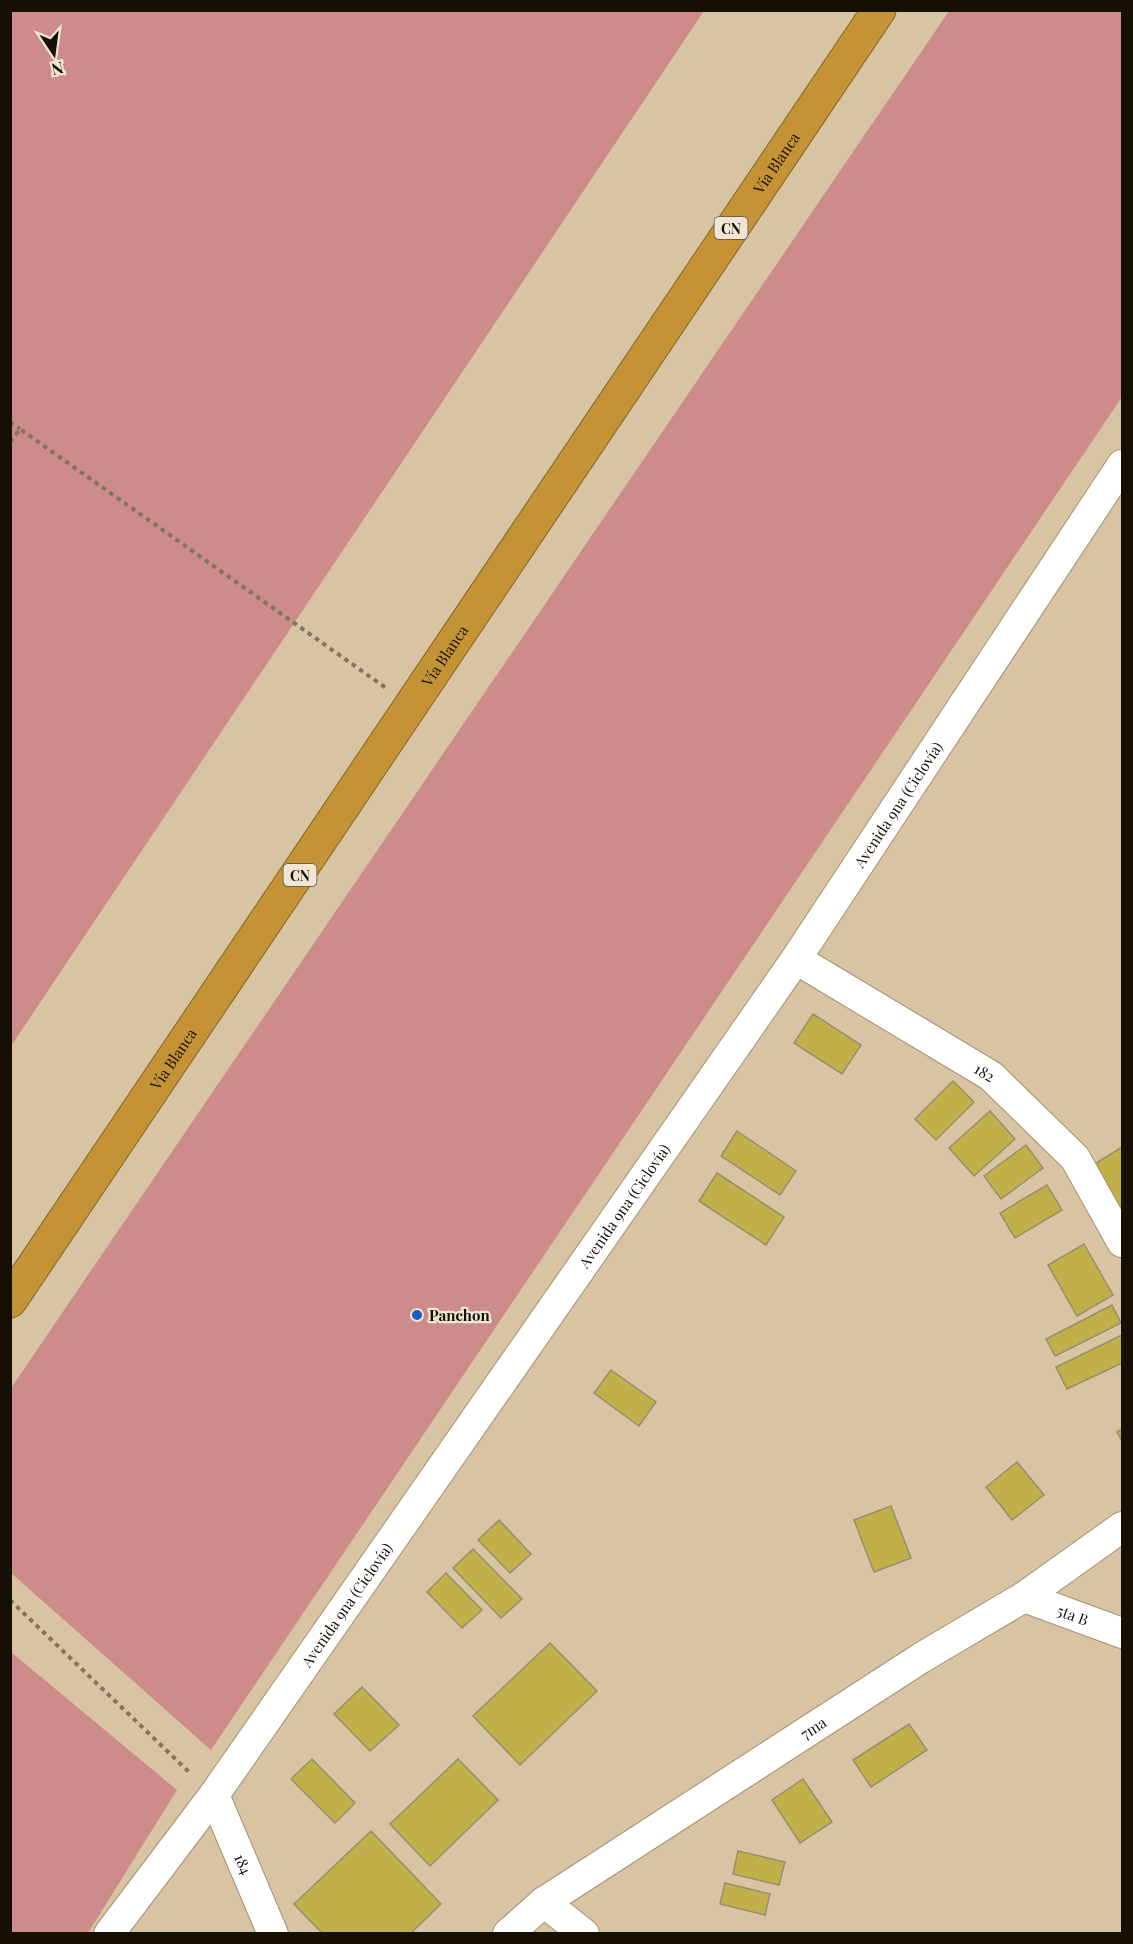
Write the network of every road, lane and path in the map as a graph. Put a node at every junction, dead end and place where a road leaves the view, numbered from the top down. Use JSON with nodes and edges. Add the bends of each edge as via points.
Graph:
{"nodes":[{"id":1,"x":879,"y":10,"type":"edge"},
{"id":2,"x":10,"y":422,"type":"edge"},
{"id":3,"x":20,"y":429,"type":"junction"},
{"id":4,"x":10,"y":442,"type":"edge"},
{"id":5,"x":1122,"y":465,"type":"edge"},
{"id":6,"x":411,"y":705,"type":"junction"},
{"id":7,"x":796,"y":959,"type":"junction"},
{"id":8,"x":1122,"y":1242,"type":"edge"},
{"id":9,"x":10,"y":1301,"type":"edge"},
{"id":10,"x":1122,"y":1527,"type":"edge"},
{"id":11,"x":1024,"y":1597,"type":"junction"},
{"id":12,"x":10,"y":1600,"type":"edge"},
{"id":13,"x":1122,"y":1633,"type":"edge"},
{"id":14,"x":214,"y":1795,"type":"junction"},
{"id":15,"x":544,"y":1902,"type":"junction"},
{"id":16,"x":109,"y":1934,"type":"edge"},
{"id":17,"x":273,"y":1934,"type":"edge"},
{"id":18,"x":508,"y":1934,"type":"edge"},
{"id":19,"x":584,"y":1934,"type":"edge"}],
"edges":[{"from":1,"to":6,"type":"highway","name":"Vía Blanca","number":"CN"},
{"from":2,"to":3,"type":"path"},
{"from":3,"to":4,"type":"path"},
{"from":3,"to":6,"type":"path"},
{"from":5,"to":7,"type":"street","name":"Avenida 9na (Ciclovía)"},
{"from":6,"to":9,"type":"highway","name":"Vía Blanca","number":"CN"},
{"from":7,"to":8,"type":"street","name":"182","via":[[992,1076],[1075,1158]]},
{"from":7,"to":14,"type":"street","name":"Avenida 9na (Ciclovía)"},
{"from":10,"to":11,"type":"street","name":"7ma"},
{"from":11,"to":13,"type":"street","name":"5ta B"},
{"from":11,"to":15,"type":"street","name":"7ma","via":[[921,1658]]},
{"from":12,"to":14,"type":"path"},
{"from":14,"to":16,"type":"street","name":"Avenida 9na (Ciclovía)"},
{"from":14,"to":17,"type":"street","name":"184"},
{"from":15,"to":18,"type":"street","name":"7ma"},
{"from":15,"to":19,"type":"street"}]}
